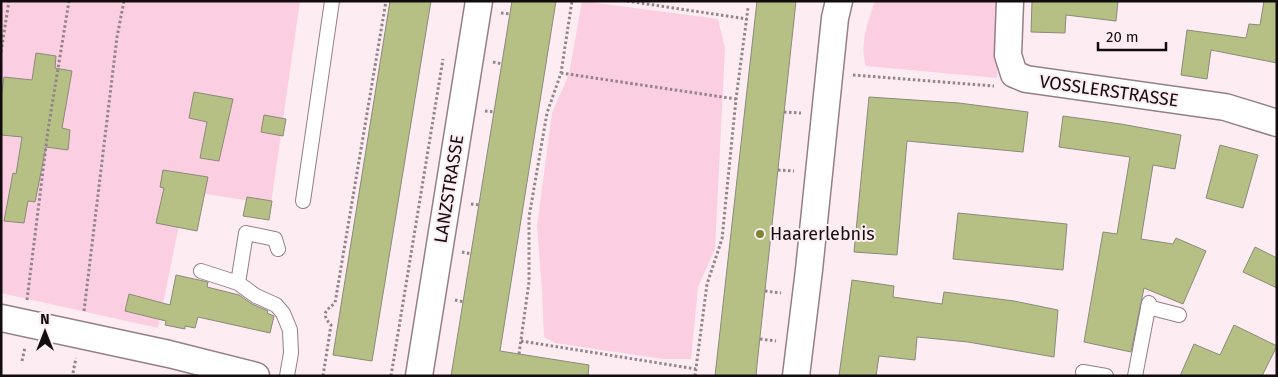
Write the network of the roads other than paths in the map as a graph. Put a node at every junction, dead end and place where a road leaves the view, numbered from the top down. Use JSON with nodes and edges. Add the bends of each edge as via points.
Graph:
{"nodes":[{"id":1,"x":332,"y":1,"type":"edge"},
{"id":2,"x":479,"y":1,"type":"edge"},
{"id":3,"x":839,"y":1,"type":"edge"},
{"id":4,"x":1010,"y":1,"type":"edge"},
{"id":5,"x":1277,"y":123,"type":"edge"},
{"id":6,"x":303,"y":201,"type":"dead end"},
{"id":7,"x":278,"y":249,"type":"dead end"},
{"id":8,"x":201,"y":271,"type":"dead end"},
{"id":9,"x":238,"y":282,"type":"junction"},
{"id":10,"x":1179,"y":315,"type":"dead end"},
{"id":11,"x":11,"y":320,"type":"edge"},
{"id":12,"x":166,"y":365,"type":"edge"},
{"id":13,"x":1083,"y":372,"type":"dead end"},
{"id":14,"x":256,"y":376,"type":"edge"},
{"id":15,"x":287,"y":376,"type":"edge"},
{"id":16,"x":419,"y":376,"type":"edge"},
{"id":17,"x":796,"y":376,"type":"edge"},
{"id":18,"x":1106,"y":376,"type":"edge"},
{"id":19,"x":1135,"y":376,"type":"edge"}],
"edges":[{"from":1,"to":6,"type":"lane"},
{"from":2,"to":16,"type":"street","name":"LANZSTRASSE"},
{"from":3,"to":17,"type":"street"},
{"from":4,"to":5,"type":"street","name":"VOSSLERSTRASSE","via":[[1008,55],[1014,74],[1026,79],[1225,107]]},
{"from":7,"to":9,"type":"lane","via":[[275,239],[246,233]]},
{"from":8,"to":9,"type":"lane"},
{"from":9,"to":15,"type":"lane","via":[[256,296],[276,305],[283,313],[290,330]]},
{"from":10,"to":19,"type":"lane","via":[[1149,305]]},
{"from":11,"to":12,"type":"street","via":[[80,335]]},
{"from":12,"to":14,"type":"street"},
{"from":13,"to":18,"type":"lane"}]}
